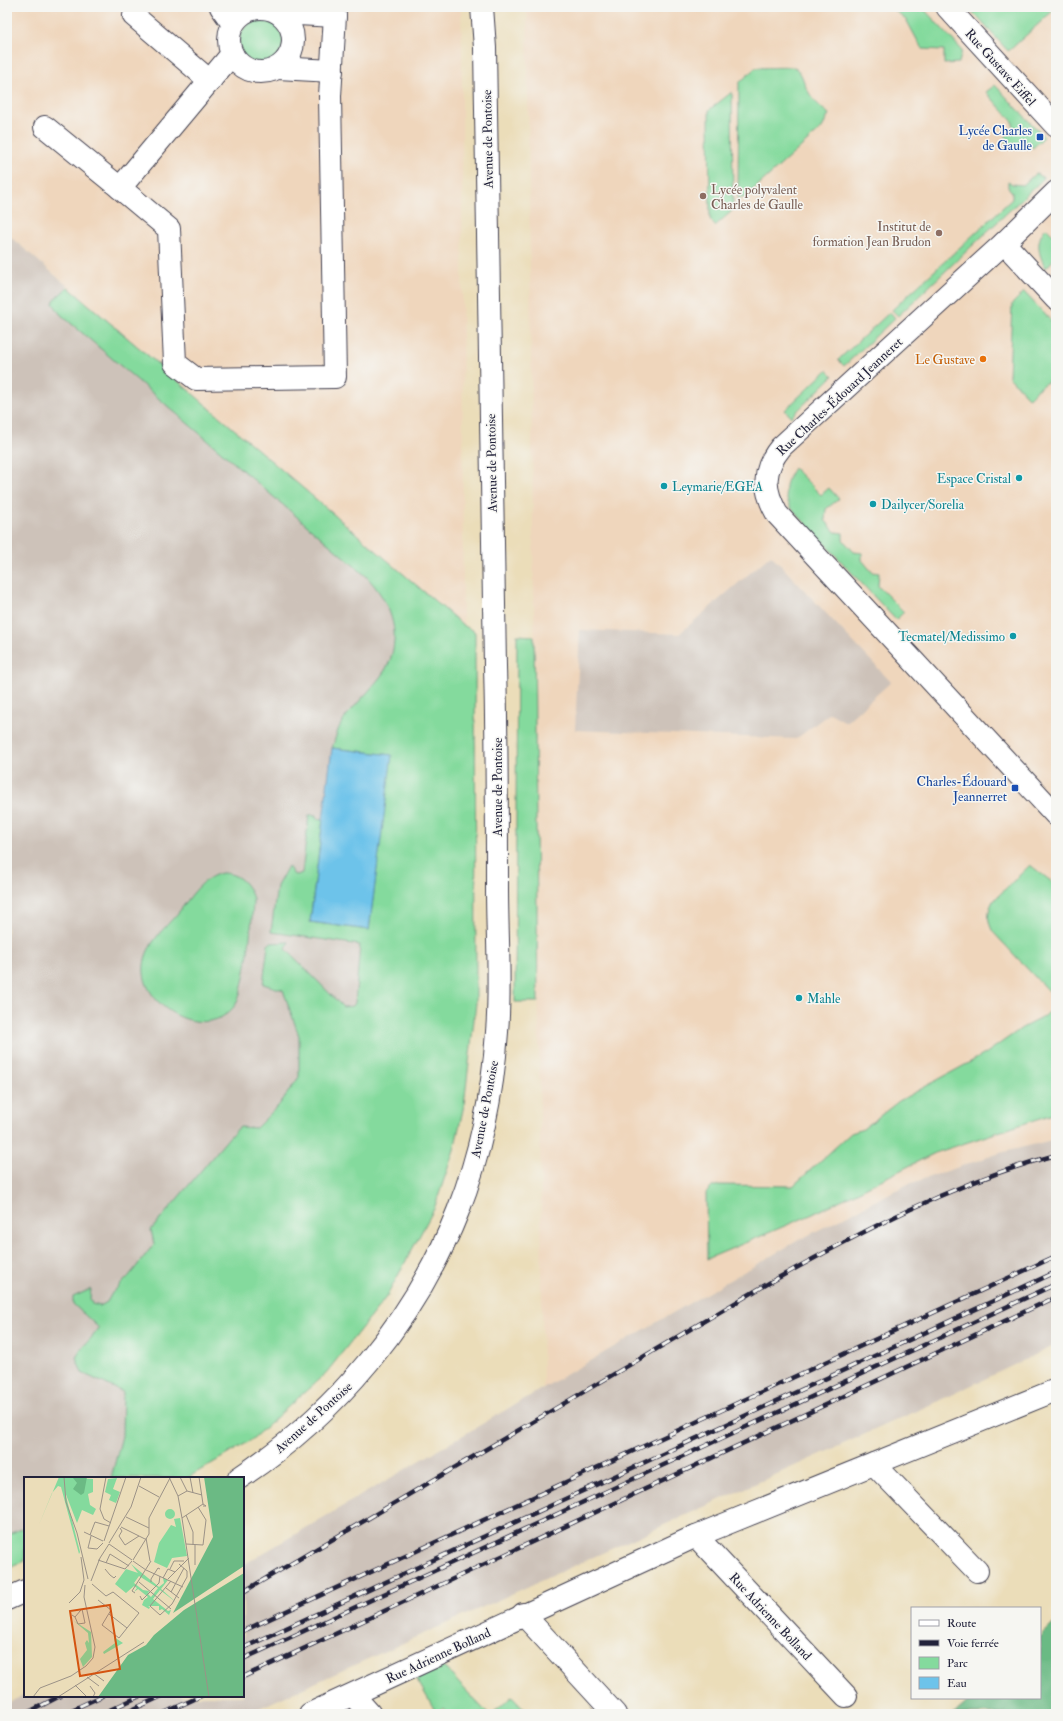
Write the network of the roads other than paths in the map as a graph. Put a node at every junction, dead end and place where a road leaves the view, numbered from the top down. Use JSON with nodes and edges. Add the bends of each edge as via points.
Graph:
{"nodes":[{"id":1,"x":482,"y":7,"type":"edge"},
{"id":2,"x":947,"y":7,"type":"edge"},
{"id":3,"x":265,"y":9,"type":"edge"},
{"id":4,"x":334,"y":12,"type":"edge"},
{"id":5,"x":227,"y":15,"type":"edge"},
{"id":6,"x":134,"y":16,"type":"dead end"},
{"id":7,"x":232,"y":54,"type":"junction"},
{"id":8,"x":278,"y":68,"type":"junction"},
{"id":9,"x":332,"y":71,"type":"junction"},
{"id":10,"x":210,"y":81,"type":"junction"},
{"id":11,"x":1056,"y":126,"type":"edge"},
{"id":12,"x":45,"y":127,"type":"dead end"},
{"id":13,"x":120,"y":188,"type":"junction"},
{"id":14,"x":1056,"y":192,"type":"edge"},
{"id":15,"x":1004,"y":243,"type":"junction"},
{"id":16,"x":1056,"y":300,"type":"edge"},
{"id":17,"x":1056,"y":815,"type":"edge"},
{"id":18,"x":1055,"y":1391,"type":"edge"},
{"id":19,"x":874,"y":1464,"type":"junction"},
{"id":20,"x":241,"y":1477,"type":"edge"},
{"id":21,"x":696,"y":1536,"type":"junction"},
{"id":22,"x":977,"y":1571,"type":"dead end"},
{"id":23,"x":24,"y":1591,"type":"edge"},
{"id":24,"x":7,"y":1599,"type":"edge"},
{"id":25,"x":523,"y":1614,"type":"junction"},
{"id":26,"x":353,"y":1695,"type":"junction"},
{"id":27,"x":846,"y":1696,"type":"dead end"},
{"id":28,"x":310,"y":1714,"type":"edge"},
{"id":29,"x":370,"y":1714,"type":"edge"},
{"id":30,"x":615,"y":1714,"type":"edge"}],
"edges":[{"from":1,"to":20,"type":"street","name":"Avenue de Pontoise","via":[[496,725],[499,997],[494,1063],[478,1147],[458,1211],[431,1270],[410,1305],[363,1369],[341,1394],[261,1464]]},
{"from":2,"to":11,"type":"street","name":"Rue Gustave Eiffel"},
{"from":3,"to":4,"type":"street"},
{"from":3,"to":5,"type":"street","via":[[248,10],[239,16]]},
{"from":3,"to":8,"type":"street","via":[[287,20],[292,30],[292,51]]},
{"from":4,"to":9,"type":"street"},
{"from":5,"to":7,"type":"street"},
{"from":6,"to":10,"type":"street"},
{"from":7,"to":8,"type":"street","via":[[246,69],[268,72]]},
{"from":7,"to":10,"type":"street"},
{"from":8,"to":9,"type":"street"},
{"from":9,"to":13,"type":"street","via":[[330,96],[335,377],[196,379],[175,362],[169,229]]},
{"from":10,"to":13,"type":"street"},
{"from":12,"to":13,"type":"street"},
{"from":14,"to":15,"type":"street"},
{"from":15,"to":16,"type":"street"},
{"from":15,"to":17,"type":"street","name":"Rue Charles-Édouard Jeanneret","via":[[781,447],[768,466],[767,488],[777,514]]},
{"from":18,"to":19,"type":"street","name":"Rue Adrienne Bolland"},
{"from":19,"to":21,"type":"street","name":"Rue Adrienne Bolland"},
{"from":19,"to":22,"type":"street"},
{"from":21,"to":25,"type":"street","name":"Rue Adrienne Bolland"},
{"from":21,"to":27,"type":"street","name":"Rue Adrienne Bolland"},
{"from":23,"to":24,"type":"street"},
{"from":25,"to":26,"type":"street","name":"Rue Adrienne Bolland"},
{"from":25,"to":30,"type":"street"},
{"from":26,"to":28,"type":"street","name":"Rue Adrienne Bolland"},
{"from":26,"to":29,"type":"street"}]}
